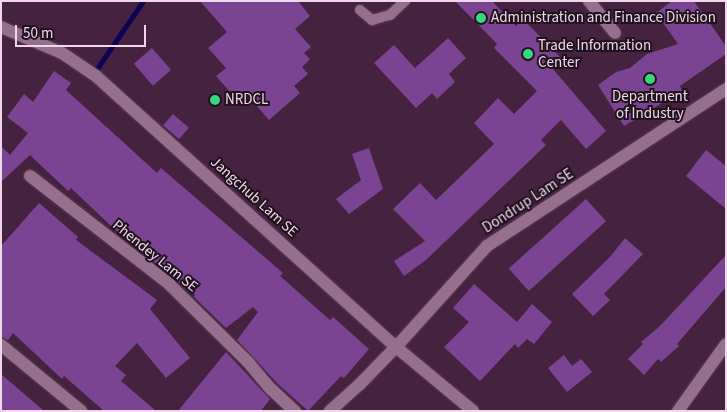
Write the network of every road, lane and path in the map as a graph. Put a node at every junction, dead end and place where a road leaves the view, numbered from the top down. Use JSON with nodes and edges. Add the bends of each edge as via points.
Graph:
{"nodes":[{"id":1,"x":405,"y":1,"type":"edge"},
{"id":2,"x":589,"y":1,"type":"edge"},
{"id":3,"x":360,"y":10,"type":"dead end"},
{"id":4,"x":1,"y":27,"type":"edge"},
{"id":5,"x":615,"y":33,"type":"dead end"},
{"id":6,"x":726,"y":89,"type":"edge"},
{"id":7,"x":30,"y":176,"type":"dead end"},
{"id":8,"x":726,"y":344,"type":"edge"},
{"id":9,"x":1,"y":346,"type":"edge"},
{"id":10,"x":396,"y":347,"type":"junction"},
{"id":11,"x":80,"y":411,"type":"edge"},
{"id":12,"x":296,"y":411,"type":"edge"},
{"id":13,"x":330,"y":411,"type":"edge"},
{"id":14,"x":474,"y":411,"type":"edge"},
{"id":15,"x":678,"y":411,"type":"edge"}],
"edges":[{"from":1,"to":3,"type":"lane","via":[[390,15],[372,20]]},
{"from":2,"to":5,"type":"street"},
{"from":4,"to":10,"type":"street","name":"Jangchub Lam SE","via":[[62,52],[96,76]]},
{"from":6,"to":10,"type":"street","name":"Dondrup Lam SE","via":[[487,246]]},
{"from":7,"to":12,"type":"street","name":"Phendey Lam SE","via":[[169,284],[248,362],[271,390]]},
{"from":8,"to":15,"type":"street"},
{"from":9,"to":11,"type":"street"},
{"from":10,"to":13,"type":"street","name":"Dondrup Lam SE"},
{"from":10,"to":14,"type":"street","name":"Jangchub Lam SE"}]}
